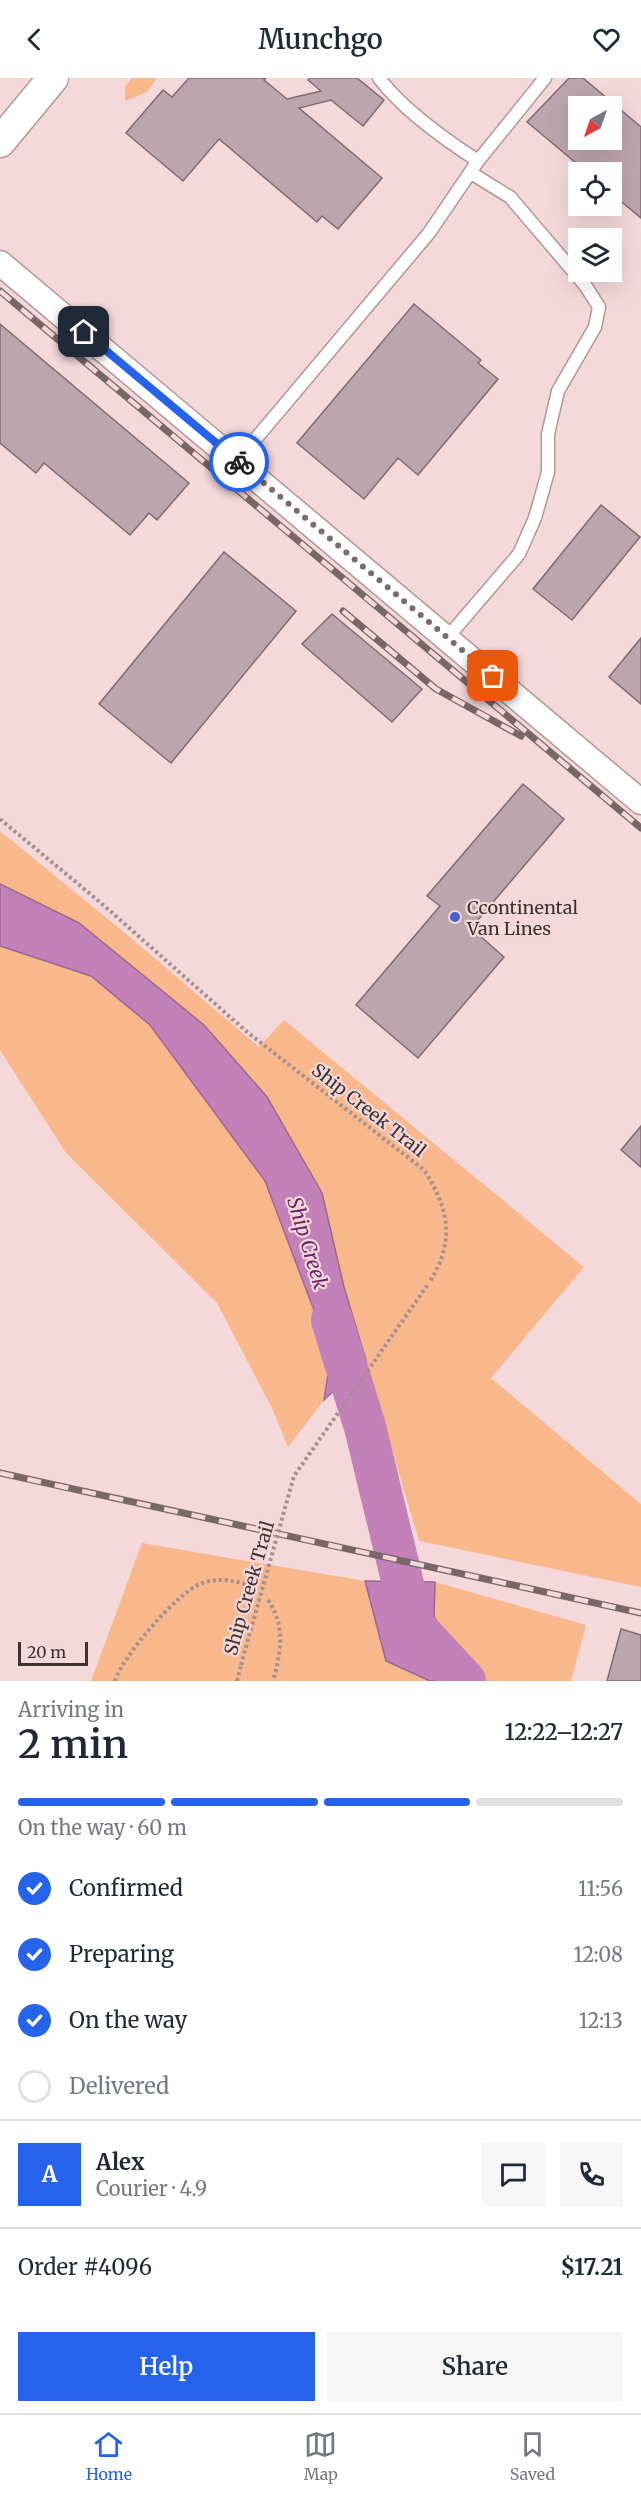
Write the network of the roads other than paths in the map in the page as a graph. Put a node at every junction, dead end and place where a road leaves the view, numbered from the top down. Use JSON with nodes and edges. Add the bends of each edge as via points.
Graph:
{"nodes":[{"id":1,"x":53,"y":78,"type":"edge"},
{"id":2,"x":379,"y":78,"type":"edge"},
{"id":3,"x":545,"y":78,"type":"edge"},
{"id":4,"x":0,"y":142,"type":"edge"},
{"id":5,"x":478,"y":161,"type":"junction"},
{"id":6,"x":471,"y":173,"type":"junction"},
{"id":7,"x":0,"y":263,"type":"edge"},
{"id":8,"x":237,"y":461,"type":"junction"},
{"id":9,"x":447,"y":638,"type":"junction"},
{"id":10,"x":641,"y":802,"type":"edge"}],
"edges":[{"from":1,"to":4,"type":"street"},
{"from":2,"to":5,"type":"lane","via":[[446,140]]},
{"from":3,"to":5,"type":"lane"},
{"from":5,"to":6,"type":"lane"},
{"from":6,"to":8,"type":"lane","via":[[429,233]]},
{"from":6,"to":9,"type":"lane","via":[[510,196],[599,307],[595,327],[558,391],[548,434],[548,472],[519,555]]},
{"from":7,"to":8,"type":"street"},
{"from":8,"to":9,"type":"street"},
{"from":9,"to":10,"type":"street"}]}
